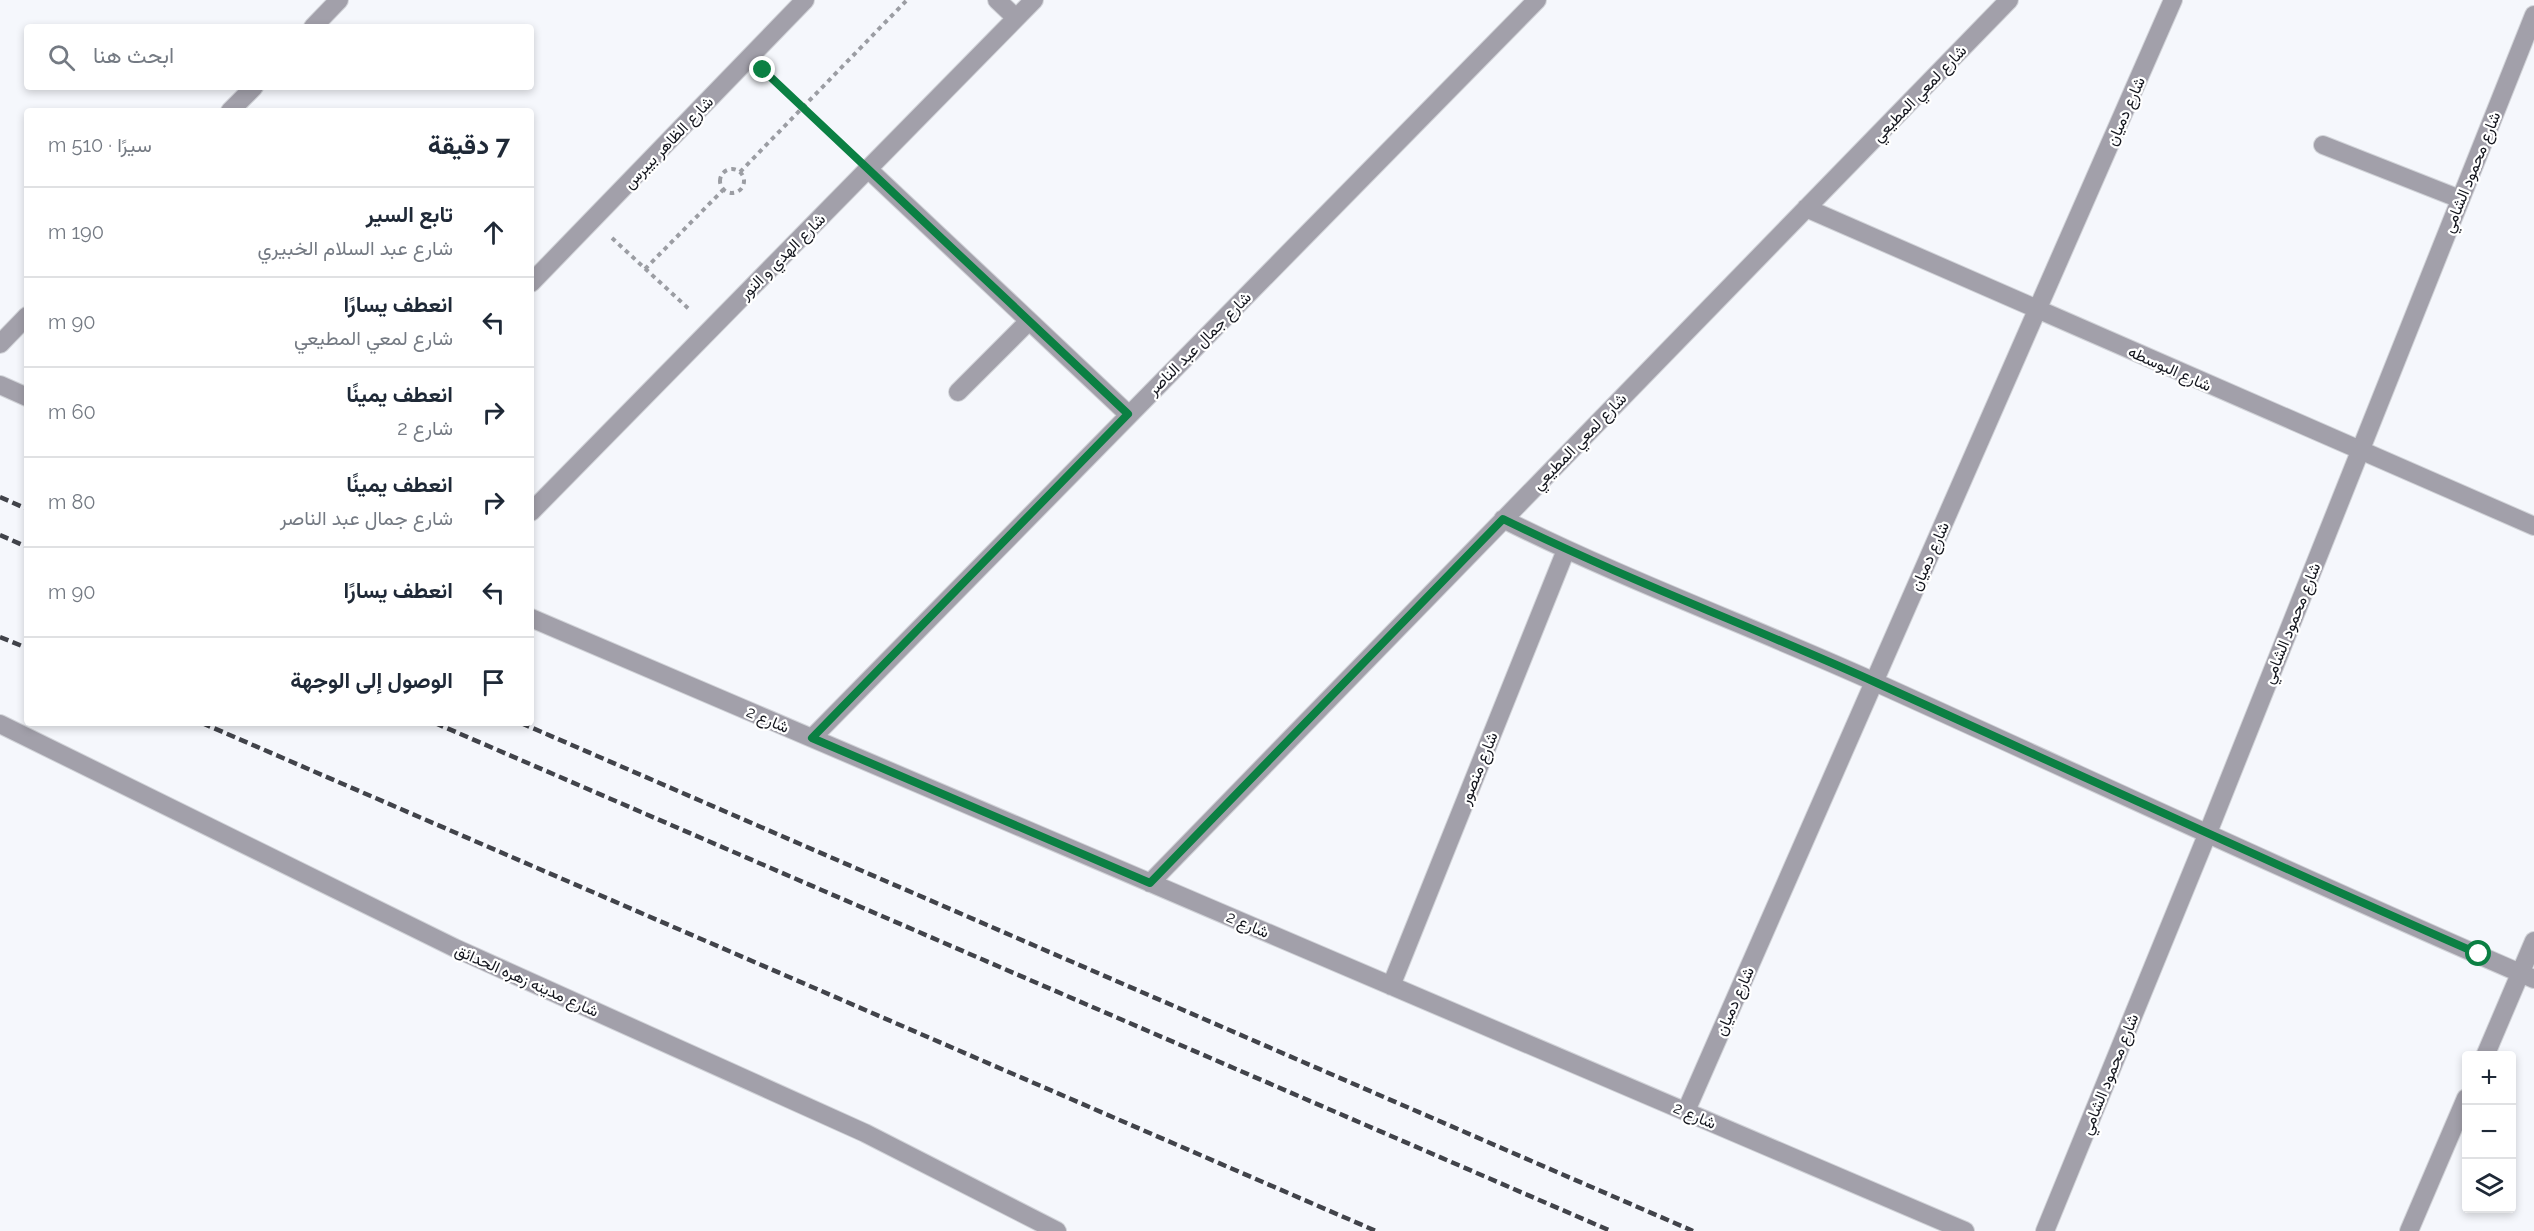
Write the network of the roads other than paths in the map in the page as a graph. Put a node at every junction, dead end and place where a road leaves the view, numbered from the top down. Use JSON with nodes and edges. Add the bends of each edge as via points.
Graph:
{"nodes":[{"id":1,"x":339,"y":0,"type":"edge"},
{"id":2,"x":805,"y":0,"type":"edge"},
{"id":3,"x":997,"y":0,"type":"edge"},
{"id":4,"x":1034,"y":0,"type":"edge"},
{"id":5,"x":1537,"y":0,"type":"edge"},
{"id":6,"x":2009,"y":0,"type":"edge"},
{"id":7,"x":2173,"y":0,"type":"edge"},
{"id":8,"x":2534,"y":15,"type":"edge"},
{"id":9,"x":1017,"y":18,"type":"junction"},
{"id":10,"x":316,"y":24,"type":"edge"},
{"id":11,"x":251,"y":90,"type":"edge"},
{"id":12,"x":233,"y":108,"type":"edge"},
{"id":13,"x":2323,"y":145,"type":"dead end"},
{"id":14,"x":868,"y":169,"type":"junction"},
{"id":15,"x":2460,"y":199,"type":"junction"},
{"id":16,"x":1806,"y":208,"type":"junction"},
{"id":17,"x":534,"y":280,"type":"edge"},
{"id":18,"x":2037,"y":311,"type":"junction"},
{"id":19,"x":24,"y":319,"type":"edge"},
{"id":20,"x":1029,"y":321,"type":"junction"},
{"id":21,"x":0,"y":344,"type":"edge"},
{"id":22,"x":0,"y":385,"type":"edge"},
{"id":23,"x":957,"y":393,"type":"dead end"},
{"id":24,"x":24,"y":396,"type":"edge"},
{"id":25,"x":1128,"y":414,"type":"junction"},
{"id":26,"x":2359,"y":451,"type":"junction"},
{"id":27,"x":534,"y":509,"type":"edge"},
{"id":28,"x":1503,"y":519,"type":"junction"},
{"id":29,"x":2534,"y":526,"type":"edge"},
{"id":30,"x":1566,"y":550,"type":"junction"},
{"id":31,"x":534,"y":619,"type":"edge"},
{"id":32,"x":1874,"y":682,"type":"junction"},
{"id":33,"x":0,"y":724,"type":"edge"},
{"id":34,"x":812,"y":738,"type":"junction"},
{"id":35,"x":2207,"y":835,"type":"junction"},
{"id":36,"x":1150,"y":883,"type":"junction"},
{"id":37,"x":2534,"y":941,"type":"edge"},
{"id":38,"x":2527,"y":976,"type":"edge"},
{"id":39,"x":1390,"y":986,"type":"junction"},
{"id":40,"x":2488,"y":1051,"type":"edge"},
{"id":41,"x":2463,"y":1105,"type":"edge"},
{"id":42,"x":1686,"y":1111,"type":"junction"},
{"id":43,"x":1057,"y":1231,"type":"edge"},
{"id":44,"x":1965,"y":1231,"type":"edge"},
{"id":45,"x":2045,"y":1231,"type":"edge"},
{"id":46,"x":2409,"y":1231,"type":"edge"}],
"edges":[{"from":1,"to":10,"type":"street"},
{"from":2,"to":17,"type":"street","name":"شارع الظاهر بيبرس"},
{"from":3,"to":9,"type":"street"},
{"from":4,"to":9,"type":"street","name":"شارع الهدي و النور"},
{"from":5,"to":25,"type":"street","name":"شارع جمال عبد الناصر"},
{"from":6,"to":16,"type":"street","name":"شارع لمعي المطيعي"},
{"from":7,"to":18,"type":"street","name":"شارع دميان"},
{"from":8,"to":15,"type":"street","name":"شارع محمود الشامي"},
{"from":9,"to":14,"type":"street","name":"شارع الهدي و النور"},
{"from":11,"to":12,"type":"street"},
{"from":13,"to":15,"type":"street"},
{"from":14,"to":20,"type":"street"},
{"from":14,"to":27,"type":"street","name":"شارع الهدي و النور"},
{"from":15,"to":26,"type":"street","name":"شارع محمود الشامي"},
{"from":16,"to":18,"type":"street","name":"شارع البوسطه"},
{"from":16,"to":28,"type":"street","name":"شارع لمعي المطيعي"},
{"from":18,"to":26,"type":"street","name":"شارع البوسطه"},
{"from":18,"to":32,"type":"street","name":"شارع دميان"},
{"from":19,"to":21,"type":"street"},
{"from":20,"to":23,"type":"street"},
{"from":20,"to":25,"type":"street"},
{"from":22,"to":24,"type":"street"},
{"from":25,"to":34,"type":"street","name":"شارع جمال عبد الناصر"},
{"from":26,"to":29,"type":"street","name":"شارع البوسطه"},
{"from":26,"to":35,"type":"street","name":"شارع محمود الشامي"},
{"from":28,"to":30,"type":"street"},
{"from":28,"to":36,"type":"street","name":"شارع لمعي المطيعي"},
{"from":30,"to":32,"type":"street"},
{"from":30,"to":39,"type":"street","name":"شارع منصور"},
{"from":31,"to":34,"type":"street","name":"شارع 2"},
{"from":32,"to":35,"type":"street"},
{"from":32,"to":42,"type":"street","name":"شارع دميان"},
{"from":33,"to":43,"type":"street","name":"شارع مدينه زهره الحدائق","via":[[455,948],[865,1132]]},
{"from":34,"to":36,"type":"street","name":"شارع 2"},
{"from":35,"to":38,"type":"street"},
{"from":35,"to":45,"type":"street","name":"شارع محمود الشامي"},
{"from":36,"to":39,"type":"street","name":"شارع 2"},
{"from":37,"to":38,"type":"street"},
{"from":38,"to":40,"type":"street"},
{"from":39,"to":42,"type":"street","name":"شارع 2"},
{"from":41,"to":46,"type":"street"},
{"from":42,"to":44,"type":"street","name":"شارع 2"}]}
